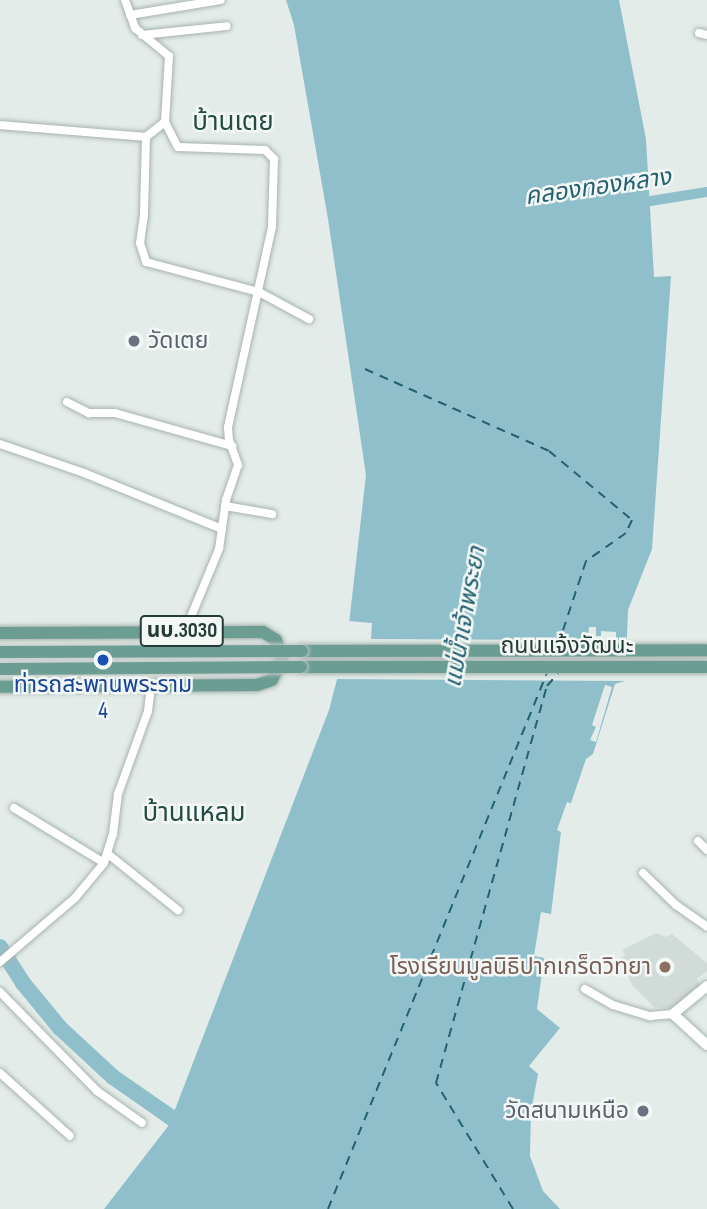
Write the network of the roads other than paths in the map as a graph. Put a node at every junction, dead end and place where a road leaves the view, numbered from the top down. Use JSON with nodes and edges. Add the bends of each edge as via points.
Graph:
{"nodes":[{"id":1,"x":125,"y":0,"type":"edge"},
{"id":2,"x":221,"y":0,"type":"edge"},
{"id":3,"x":130,"y":15,"type":"junction"},
{"id":4,"x":227,"y":26,"type":"dead end"},
{"id":5,"x":142,"y":35,"type":"junction"},
{"id":6,"x":165,"y":122,"type":"junction"},
{"id":7,"x":0,"y":125,"type":"edge"},
{"id":8,"x":146,"y":137,"type":"junction"},
{"id":9,"x":258,"y":292,"type":"junction"},
{"id":10,"x":309,"y":318,"type":"dead end"},
{"id":11,"x":67,"y":402,"type":"dead end"},
{"id":12,"x":0,"y":444,"type":"edge"},
{"id":13,"x":232,"y":446,"type":"junction"},
{"id":14,"x":225,"y":506,"type":"junction"},
{"id":15,"x":272,"y":514,"type":"dead end"},
{"id":16,"x":222,"y":529,"type":"junction"},
{"id":17,"x":185,"y":631,"type":"junction"},
{"id":18,"x":0,"y":633,"type":"edge"},
{"id":19,"x":707,"y":650,"type":"edge"},
{"id":20,"x":0,"y":652,"type":"edge"},
{"id":21,"x":707,"y":667,"type":"edge"},
{"id":22,"x":0,"y":669,"type":"edge"},
{"id":23,"x":151,"y":686,"type":"junction"},
{"id":24,"x":0,"y":687,"type":"edge"},
{"id":25,"x":14,"y":808,"type":"dead end"},
{"id":26,"x":698,"y":841,"type":"dead end"},
{"id":27,"x":707,"y":850,"type":"edge"},
{"id":28,"x":108,"y":853,"type":"junction"},
{"id":29,"x":104,"y":863,"type":"junction"},
{"id":30,"x":643,"y":873,"type":"dead end"},
{"id":31,"x":178,"y":910,"type":"dead end"},
{"id":32,"x":707,"y":927,"type":"edge"},
{"id":33,"x":0,"y":962,"type":"edge"},
{"id":34,"x":707,"y":986,"type":"edge"},
{"id":35,"x":585,"y":989,"type":"dead end"},
{"id":36,"x":0,"y":992,"type":"edge"},
{"id":37,"x":673,"y":1014,"type":"junction"},
{"id":38,"x":707,"y":1045,"type":"edge"},
{"id":39,"x":0,"y":1073,"type":"edge"},
{"id":40,"x":142,"y":1122,"type":"dead end"},
{"id":41,"x":70,"y":1136,"type":"dead end"}],
"edges":[{"from":1,"to":3,"type":"street"},
{"from":2,"to":3,"type":"street"},
{"from":3,"to":5,"type":"street"},
{"from":4,"to":5,"type":"street"},
{"from":5,"to":6,"type":"street","via":[[169,56]]},
{"from":6,"to":8,"type":"street"},
{"from":6,"to":9,"type":"street","via":[[178,147],[273,154],[272,227]]},
{"from":7,"to":8,"type":"street"},
{"from":8,"to":9,"type":"street","via":[[143,258],[153,266]]},
{"from":9,"to":10,"type":"street"},
{"from":9,"to":13,"type":"street","via":[[228,426]]},
{"from":11,"to":13,"type":"street","via":[[89,413],[116,412]]},
{"from":12,"to":16,"type":"street"},
{"from":13,"to":14,"type":"street","via":[[238,465]]},
{"from":14,"to":15,"type":"street"},
{"from":14,"to":16,"type":"street"},
{"from":16,"to":17,"type":"street","via":[[217,556]]},
{"from":17,"to":18,"type":"main road","number":"นบ.3030"},
{"from":17,"to":23,"type":"main road","number":"นบ.3030","via":[[263,632],[280,647],[278,672],[272,680],[257,685]]},
{"from":19,"to":20,"type":"main road","name":"ถนนแจ้งวัฒนะ","bridge":true},
{"from":21,"to":22,"type":"main road","name":"ถนนแจ้งวัฒนะ","bridge":true},
{"from":23,"to":24,"type":"main road","number":"นบ.3030"},
{"from":23,"to":28,"type":"street","via":[[148,711],[118,794]]},
{"from":25,"to":29,"type":"street"},
{"from":26,"to":27,"type":"street"},
{"from":28,"to":29,"type":"street"},
{"from":28,"to":31,"type":"street"},
{"from":29,"to":33,"type":"street","via":[[75,898]]},
{"from":30,"to":32,"type":"street"},
{"from":34,"to":37,"type":"street"},
{"from":35,"to":37,"type":"street","via":[[650,1016]]},
{"from":36,"to":40,"type":"street","via":[[97,1091]]},
{"from":37,"to":38,"type":"street"},
{"from":39,"to":41,"type":"street"}]}
